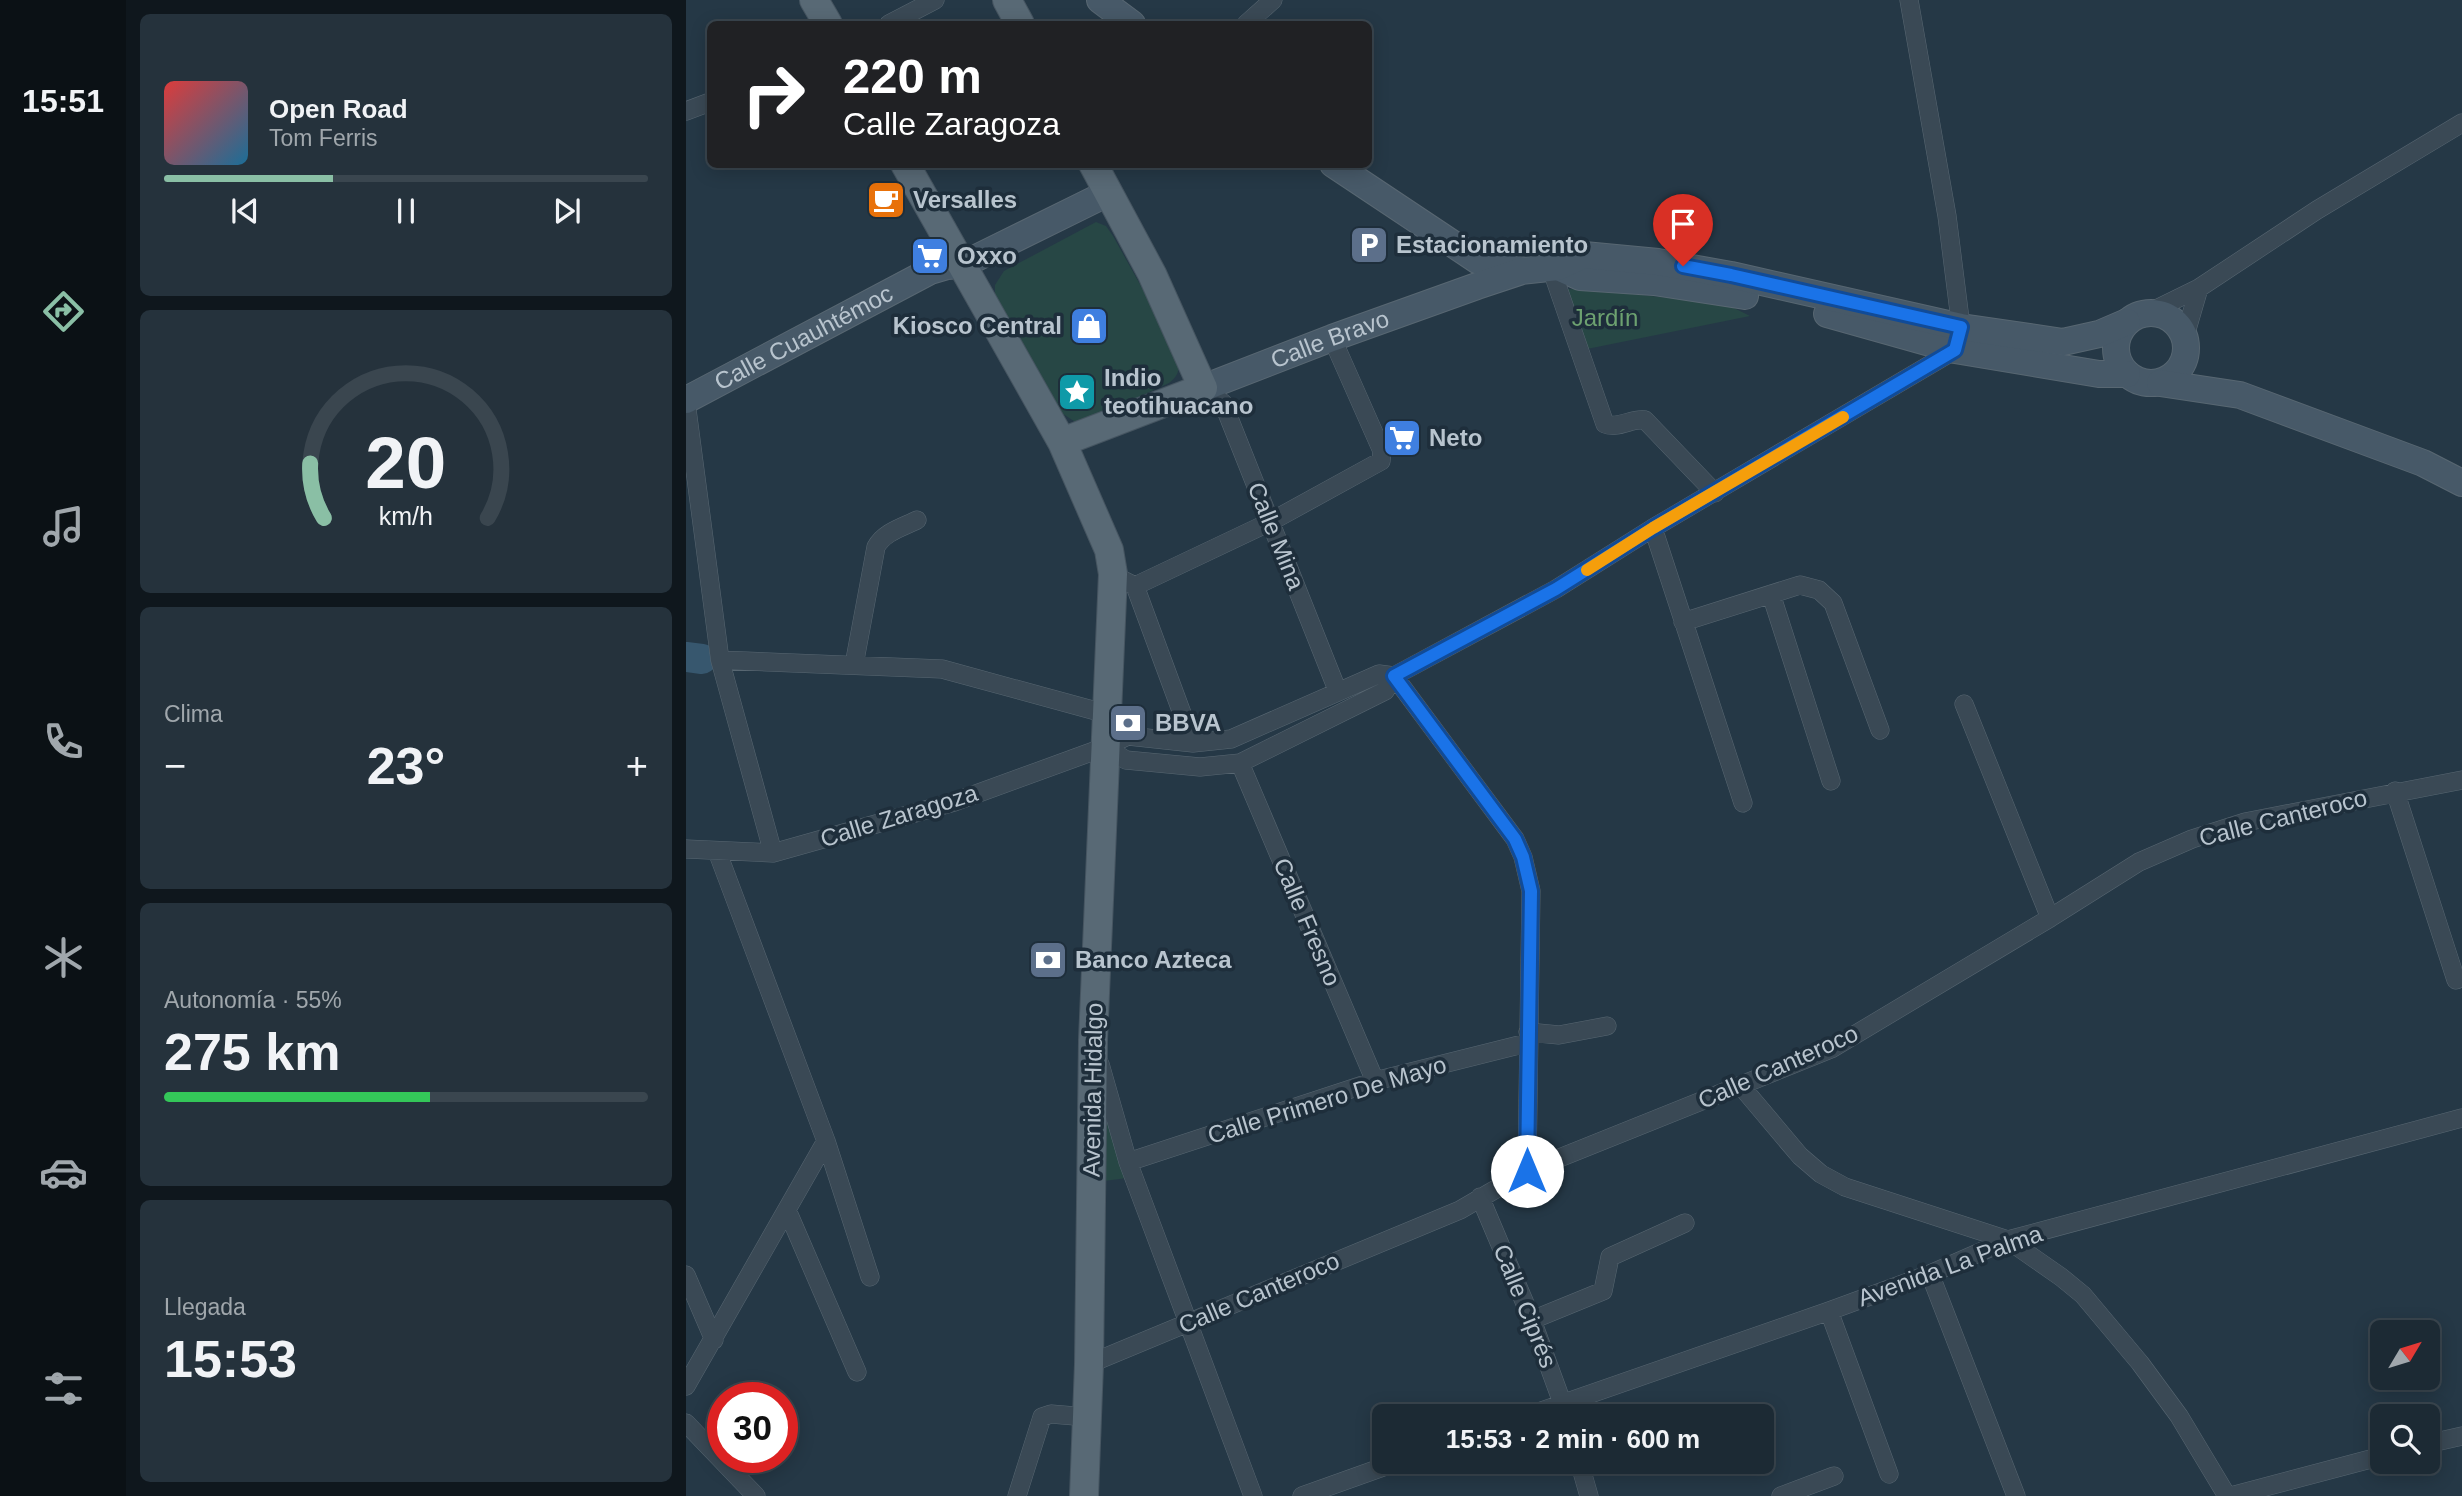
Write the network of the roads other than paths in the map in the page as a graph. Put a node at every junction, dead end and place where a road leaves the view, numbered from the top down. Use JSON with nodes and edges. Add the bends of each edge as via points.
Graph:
{"nodes":[{"id":1,"x":814,"y":0,"type":"edge"},
{"id":2,"x":935,"y":0,"type":"edge"},
{"id":3,"x":1100,"y":0,"type":"edge"},
{"id":4,"x":1273,"y":0,"type":"edge"},
{"id":5,"x":1909,"y":0,"type":"edge"},
{"id":6,"x":826,"y":21,"type":"edge"},
{"id":7,"x":895,"y":21,"type":"edge"},
{"id":8,"x":1128,"y":21,"type":"edge"},
{"id":9,"x":1249,"y":21,"type":"edge"},
{"id":10,"x":707,"y":103,"type":"edge"},
{"id":11,"x":686,"y":111,"type":"edge"},
{"id":12,"x":2462,"y":123,"type":"edge"},
{"id":13,"x":907,"y":168,"type":"edge"},
{"id":14,"x":1095,"y":168,"type":"edge"},
{"id":15,"x":1339,"y":168,"type":"edge"},
{"id":16,"x":1108,"y":193,"type":"junction"},
{"id":17,"x":962,"y":265,"type":"junction"},
{"id":18,"x":1554,"y":268,"type":"junction"},
{"id":19,"x":1522,"y":271,"type":"junction"},
{"id":20,"x":2199,"y":288,"type":"junction"},
{"id":21,"x":2138,"y":317,"type":"junction"},
{"id":22,"x":1332,"y":338,"type":"junction"},
{"id":23,"x":1958,"y":339,"type":"junction"},
{"id":24,"x":2185,"y":348,"type":"junction"},
{"id":25,"x":2127,"y":374,"type":"junction"},
{"id":26,"x":2160,"y":383,"type":"junction"},
{"id":27,"x":1203,"y":388,"type":"junction"},
{"id":28,"x":2240,"y":395,"type":"junction"},
{"id":29,"x":686,"y":401,"type":"edge"},
{"id":30,"x":1062,"y":442,"type":"junction"},
{"id":31,"x":2462,"y":483,"type":"edge"},
{"id":32,"x":1715,"y":493,"type":"junction"},
{"id":33,"x":917,"y":520,"type":"dead end"},
{"id":34,"x":1270,"y":522,"type":"junction"},
{"id":35,"x":1653,"y":528,"type":"junction"},
{"id":36,"x":1124,"y":580,"type":"junction"},
{"id":37,"x":1771,"y":594,"type":"junction"},
{"id":38,"x":1683,"y":621,"type":"junction"},
{"id":39,"x":720,"y":660,"type":"junction"},
{"id":40,"x":854,"y":665,"type":"junction"},
{"id":41,"x":1394,"y":676,"type":"junction"},
{"id":42,"x":1338,"y":692,"type":"junction"},
{"id":43,"x":1964,"y":704,"type":"dead end"},
{"id":44,"x":1107,"y":714,"type":"junction"},
{"id":45,"x":1880,"y":730,"type":"dead end"},
{"id":46,"x":1193,"y":743,"type":"junction"},
{"id":47,"x":1105,"y":747,"type":"junction"},
{"id":48,"x":1240,"y":763,"type":"junction"},
{"id":49,"x":2462,"y":780,"type":"edge"},
{"id":50,"x":1831,"y":781,"type":"dead end"},
{"id":51,"x":2395,"y":791,"type":"junction"},
{"id":52,"x":1743,"y":803,"type":"dead end"},
{"id":53,"x":686,"y":849,"type":"edge"},
{"id":54,"x":717,"y":850,"type":"junction"},
{"id":55,"x":773,"y":853,"type":"junction"},
{"id":56,"x":2050,"y":918,"type":"junction"},
{"id":57,"x":2456,"y":980,"type":"dead end"},
{"id":58,"x":1607,"y":1026,"type":"dead end"},
{"id":59,"x":1528,"y":1038,"type":"junction"},
{"id":60,"x":1093,"y":1040,"type":"junction"},
{"id":61,"x":1375,"y":1081,"type":"junction"},
{"id":62,"x":1741,"y":1086,"type":"junction"},
{"id":63,"x":2462,"y":1118,"type":"edge"},
{"id":64,"x":826,"y":1141,"type":"junction"},
{"id":65,"x":1128,"y":1162,"type":"junction"},
{"id":66,"x":1527,"y":1171,"type":"junction"},
{"id":67,"x":1480,"y":1197,"type":"junction"},
{"id":68,"x":787,"y":1210,"type":"junction"},
{"id":69,"x":1685,"y":1223,"type":"dead end"},
{"id":70,"x":2008,"y":1240,"type":"junction"},
{"id":71,"x":1930,"y":1274,"type":"junction"},
{"id":72,"x":686,"y":1275,"type":"edge"},
{"id":73,"x":870,"y":1277,"type":"dead end"},
{"id":74,"x":1829,"y":1311,"type":"junction"},
{"id":75,"x":1532,"y":1320,"type":"junction"},
{"id":76,"x":1188,"y":1323,"type":"junction"},
{"id":77,"x":714,"y":1340,"type":"junction"},
{"id":78,"x":1089,"y":1364,"type":"junction"},
{"id":79,"x":857,"y":1372,"type":"dead end"},
{"id":80,"x":686,"y":1385,"type":"edge"},
{"id":81,"x":1563,"y":1404,"type":"edge"},
{"id":82,"x":1578,"y":1404,"type":"edge"},
{"id":83,"x":1087,"y":1417,"type":"junction"},
{"id":84,"x":686,"y":1423,"type":"edge"},
{"id":85,"x":2462,"y":1436,"type":"edge"},
{"id":86,"x":2440,"y":1441,"type":"edge"},
{"id":87,"x":2370,"y":1459,"type":"edge"},
{"id":88,"x":1372,"y":1471,"type":"edge"},
{"id":89,"x":1583,"y":1474,"type":"edge"},
{"id":90,"x":1889,"y":1474,"type":"dead end"},
{"id":91,"x":1833,"y":1476,"type":"dead end"},
{"id":92,"x":756,"y":1496,"type":"edge"},
{"id":93,"x":1017,"y":1496,"type":"edge"},
{"id":94,"x":1084,"y":1496,"type":"edge"},
{"id":95,"x":1253,"y":1496,"type":"edge"},
{"id":96,"x":1302,"y":1496,"type":"edge"},
{"id":97,"x":1589,"y":1496,"type":"edge"},
{"id":98,"x":1781,"y":1496,"type":"edge"},
{"id":99,"x":2016,"y":1496,"type":"edge"},
{"id":100,"x":2229,"y":1496,"type":"edge"}],
"edges":[{"from":1,"to":6,"type":"main road"},
{"from":2,"to":7,"type":"street"},
{"from":3,"to":8,"type":"main road"},
{"from":4,"to":9,"type":"street"},
{"from":5,"to":23,"type":"street","via":[[1947,216]]},
{"from":10,"to":11,"type":"street"},
{"from":12,"to":20,"type":"street"},
{"from":13,"to":17,"type":"main road","name":"Avenida Hidalgo"},
{"from":14,"to":16,"type":"main road"},
{"from":15,"to":19,"type":"main road","via":[[1476,260]]},
{"from":16,"to":17,"type":"main road","name":"Calle Cuauhtémoc"},
{"from":16,"to":27,"type":"main road","via":[[1152,274]]},
{"from":17,"to":29,"type":"main road","name":"Calle Cuauhtémoc","via":[[930,271]]},
{"from":17,"to":30,"type":"main road","name":"Avenida Hidalgo"},
{"from":18,"to":19,"type":"main road"},
{"from":18,"to":23,"type":"main road","via":[[1580,277],[1727,292]]},
{"from":18,"to":32,"type":"street","via":[[1605,424],[1645,420]]},
{"from":19,"to":22,"type":"main road","name":"Calle Bravo"},
{"from":20,"to":21,"type":"street"},
{"from":20,"to":24,"type":"street"},
{"from":21,"to":23,"type":"main road","via":[[2099,334],[2063,342]]},
{"from":21,"to":24,"type":"main road","via":[[2170,318],[2179,326]]},
{"from":21,"to":25,"type":"main road","via":[[2120,331],[2116,342],[2116,354]]},
{"from":22,"to":27,"type":"main road","name":"Calle Bravo"},
{"from":22,"to":34,"type":"street","via":[[1383,456],[1377,464]]},
{"from":23,"to":25,"type":"main road","via":[[2099,374]]},
{"from":23,"to":32,"type":"street","name":"Calle Zaragoza"},
{"from":24,"to":26,"type":"main road","via":[[2180,370]]},
{"from":24,"to":28,"type":"main road"},
{"from":25,"to":26,"type":"main road","via":[[2137,381]]},
{"from":26,"to":28,"type":"main road"},
{"from":27,"to":30,"type":"main road","name":"Calle Bravo"},
{"from":27,"to":34,"type":"street","name":"Calle Mina","via":[[1223,403]]},
{"from":28,"to":31,"type":"main road","via":[[2423,463]]},
{"from":29,"to":39,"type":"street"},
{"from":30,"to":36,"type":"main road","name":"Avenida Hidalgo"},
{"from":32,"to":35,"type":"street","name":"Calle Zaragoza"},
{"from":33,"to":40,"type":"street","via":[[889,533],[876,547]]},
{"from":34,"to":36,"type":"street"},
{"from":34,"to":42,"type":"street","name":"Calle Mina"},
{"from":35,"to":38,"type":"street"},
{"from":35,"to":41,"type":"street","name":"Calle Zaragoza","via":[[1556,589]]},
{"from":36,"to":44,"type":"main road","name":"Avenida Hidalgo"},
{"from":36,"to":46,"type":"street"},
{"from":37,"to":38,"type":"street"},
{"from":37,"to":45,"type":"street","via":[[1800,585],[1819,590],[1833,603]]},
{"from":37,"to":50,"type":"street"},
{"from":38,"to":52,"type":"street"},
{"from":39,"to":40,"type":"street"},
{"from":39,"to":55,"type":"street"},
{"from":40,"to":44,"type":"street","via":[[942,669]]},
{"from":41,"to":42,"type":"street","name":"Calle Zaragoza","via":[[1379,674]]},
{"from":41,"to":48,"type":"street","name":"Calle Zaragoza","via":[[1385,691]]},
{"from":41,"to":59,"type":"street","via":[[1515,839],[1523,857],[1531,891]]},
{"from":42,"to":46,"type":"street","name":"Calle Zaragoza","via":[[1231,739]]},
{"from":43,"to":56,"type":"street"},
{"from":44,"to":47,"type":"main road","name":"Avenida Hidalgo"},
{"from":46,"to":47,"type":"street","name":"Calle Zaragoza","via":[[1128,736]]},
{"from":47,"to":48,"type":"street","name":"Calle Zaragoza","via":[[1126,760],[1200,766]]},
{"from":47,"to":55,"type":"street","name":"Calle Zaragoza","via":[[954,802]]},
{"from":47,"to":60,"type":"main road","name":"Avenida Hidalgo"},
{"from":48,"to":61,"type":"street","name":"Calle Fresno"},
{"from":49,"to":51,"type":"street","name":"Calle Canteroco"},
{"from":51,"to":56,"type":"street","name":"Calle Canteroco","via":[[2245,822],[2192,839],[2139,862]]},
{"from":51,"to":57,"type":"street"},
{"from":53,"to":54,"type":"street","name":"Calle Zaragoza"},
{"from":54,"to":55,"type":"street","name":"Calle Zaragoza"},
{"from":54,"to":64,"type":"street"},
{"from":56,"to":62,"type":"street","name":"Calle Canteroco","via":[[1831,1049]]},
{"from":58,"to":59,"type":"street","name":"Calle Primero De Mayo"},
{"from":59,"to":61,"type":"street","name":"Calle Primero De Mayo"},
{"from":59,"to":66,"type":"street"},
{"from":60,"to":65,"type":"street"},
{"from":60,"to":78,"type":"main road","name":"Avenida Hidalgo"},
{"from":61,"to":65,"type":"street","name":"Calle Primero De Mayo"},
{"from":62,"to":66,"type":"street","name":"Calle Canteroco"},
{"from":62,"to":70,"type":"street","via":[[1821,1174],[1845,1187]]},
{"from":63,"to":70,"type":"street","name":"Avenida La Palma"},
{"from":64,"to":68,"type":"street"},
{"from":64,"to":73,"type":"street"},
{"from":65,"to":76,"type":"street"},
{"from":66,"to":67,"type":"street","name":"Calle Canteroco"},
{"from":67,"to":75,"type":"street","name":"Calle Ciprés"},
{"from":67,"to":76,"type":"street","name":"Calle Canteroco","via":[[1460,1210]]},
{"from":68,"to":77,"type":"street"},
{"from":68,"to":79,"type":"street"},
{"from":69,"to":75,"type":"street","via":[[1610,1257],[1603,1291]]},
{"from":70,"to":71,"type":"street","name":"Avenida La Palma"},
{"from":70,"to":100,"type":"street","via":[[2061,1277],[2101,1316],[2179,1416]]},
{"from":71,"to":74,"type":"street","name":"Avenida La Palma"},
{"from":71,"to":99,"type":"street"},
{"from":72,"to":77,"type":"street"},
{"from":74,"to":82,"type":"street","name":"Avenida La Palma"},
{"from":74,"to":90,"type":"street"},
{"from":75,"to":81,"type":"street","name":"Calle Ciprés"},
{"from":76,"to":78,"type":"street","name":"Calle Canteroco"},
{"from":76,"to":95,"type":"street"},
{"from":77,"to":80,"type":"street"},
{"from":78,"to":83,"type":"main road","name":"Avenida Hidalgo"},
{"from":83,"to":93,"type":"street","via":[[1051,1414],[1042,1418]]},
{"from":83,"to":94,"type":"main road","name":"Avenida Hidalgo"},
{"from":84,"to":92,"type":"street"},
{"from":85,"to":86,"type":"street"},
{"from":87,"to":100,"type":"street"},
{"from":88,"to":96,"type":"street"},
{"from":89,"to":97,"type":"street"},
{"from":91,"to":98,"type":"street"}]}
